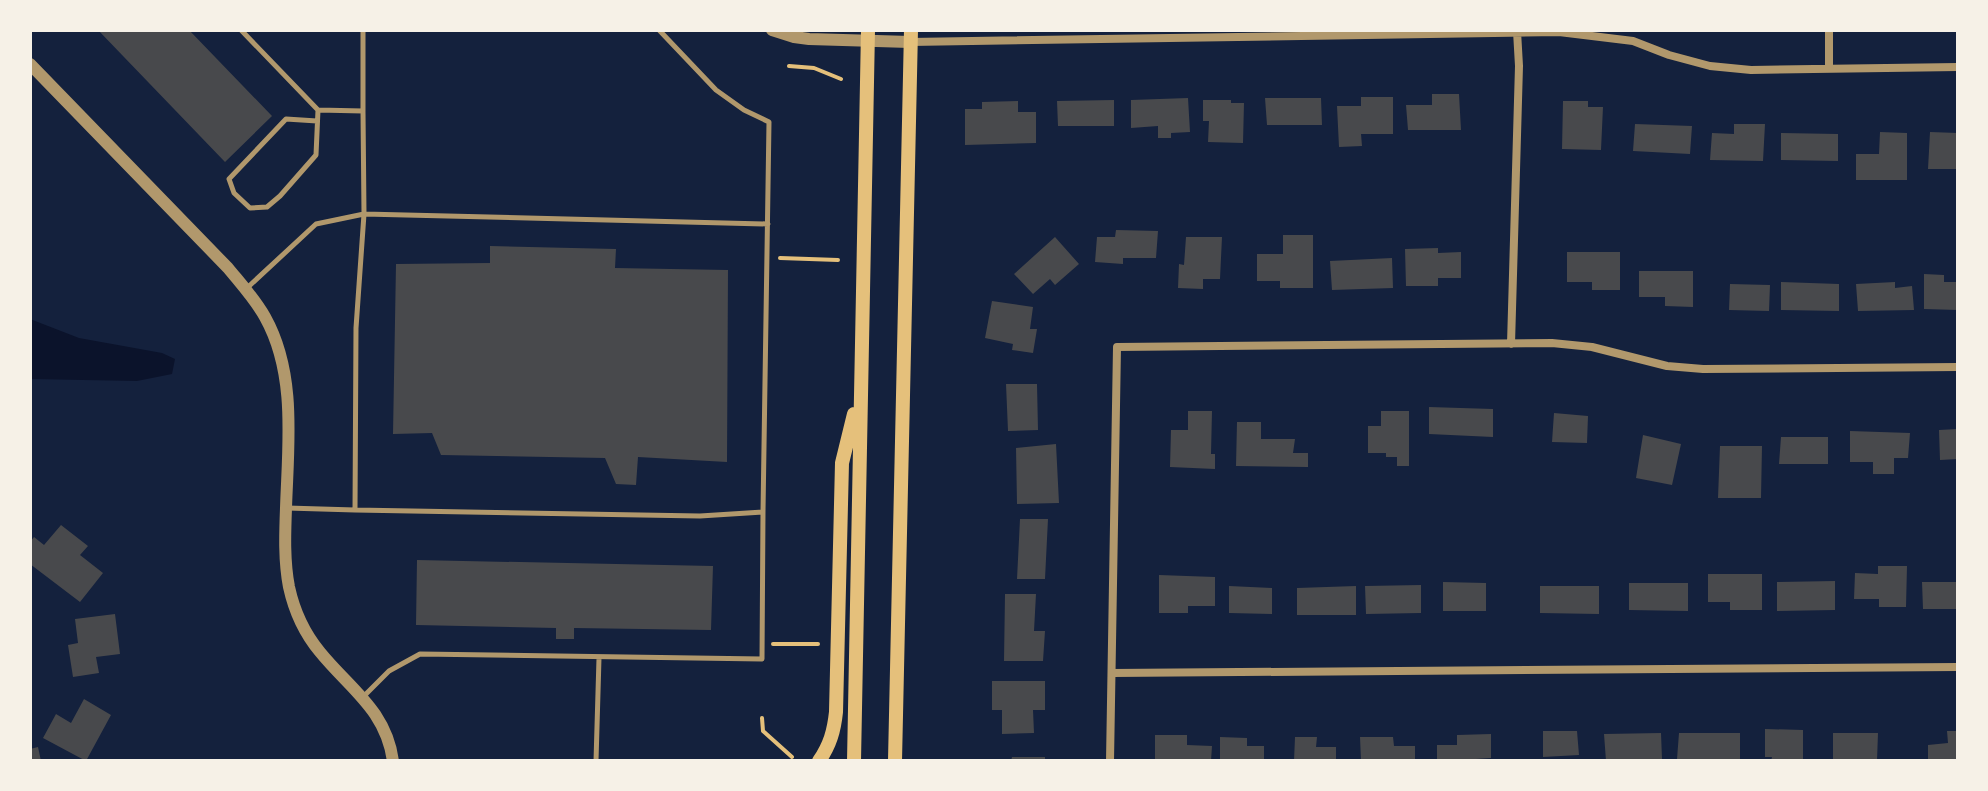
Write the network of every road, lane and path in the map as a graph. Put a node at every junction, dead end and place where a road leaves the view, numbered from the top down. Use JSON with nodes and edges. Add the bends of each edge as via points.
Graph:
{"nodes":[{"id":1,"x":241,"y":30,"type":"edge"},
{"id":2,"x":363,"y":30,"type":"edge"},
{"id":3,"x":659,"y":30,"type":"edge"},
{"id":4,"x":772,"y":30,"type":"edge"},
{"id":5,"x":1829,"y":30,"type":"edge"},
{"id":6,"x":1517,"y":32,"type":"edge"},
{"id":7,"x":868,"y":36,"type":"edge"},
{"id":8,"x":911,"y":36,"type":"edge"},
{"id":9,"x":30,"y":64,"type":"edge"},
{"id":10,"x":789,"y":66,"type":"dead end"},
{"id":11,"x":1958,"y":67,"type":"edge"},
{"id":12,"x":1829,"y":68,"type":"junction"},
{"id":13,"x":841,"y":79,"type":"dead end"},
{"id":14,"x":318,"y":110,"type":"junction"},
{"id":15,"x":363,"y":111,"type":"junction"},
{"id":16,"x":317,"y":121,"type":"junction"},
{"id":17,"x":364,"y":214,"type":"junction"},
{"id":18,"x":768,"y":224,"type":"junction"},
{"id":19,"x":768,"y":258,"type":"junction"},
{"id":20,"x":838,"y":260,"type":"dead end"},
{"id":21,"x":246,"y":289,"type":"junction"},
{"id":22,"x":1511,"y":344,"type":"junction"},
{"id":23,"x":1958,"y":367,"type":"edge"},
{"id":24,"x":861,"y":387,"type":"junction"},
{"id":25,"x":286,"y":508,"type":"junction"},
{"id":26,"x":355,"y":510,"type":"junction"},
{"id":27,"x":763,"y":512,"type":"junction"},
{"id":28,"x":762,"y":644,"type":"junction"},
{"id":29,"x":818,"y":644,"type":"dead end"},
{"id":30,"x":599,"y":658,"type":"junction"},
{"id":31,"x":1958,"y":667,"type":"edge"},
{"id":32,"x":1112,"y":673,"type":"junction"},
{"id":33,"x":363,"y":697,"type":"junction"},
{"id":34,"x":762,"y":718,"type":"dead end"},
{"id":35,"x":792,"y":757,"type":"dead end"},
{"id":36,"x":393,"y":761,"type":"edge"},
{"id":37,"x":596,"y":761,"type":"edge"},
{"id":38,"x":819,"y":761,"type":"edge"},
{"id":39,"x":854,"y":761,"type":"edge"},
{"id":40,"x":895,"y":761,"type":"edge"},
{"id":41,"x":1110,"y":761,"type":"edge"}],
"edges":[{"from":1,"to":14,"type":"lane"},
{"from":2,"to":15,"type":"lane"},
{"from":3,"to":18,"type":"lane","via":[[716,90],[769,122]]},
{"from":4,"to":7,"type":"street","via":[[794,37]]},
{"from":5,"to":12,"type":"street"},
{"from":6,"to":8,"type":"street"},
{"from":6,"to":12,"type":"street","via":[[1633,41],[1710,66]]},
{"from":6,"to":22,"type":"street"},
{"from":7,"to":8,"type":"street"},
{"from":7,"to":24,"type":"main road"},
{"from":8,"to":40,"type":"main road"},
{"from":9,"to":21,"type":"street"},
{"from":10,"to":13,"type":"path","via":[[814,68]]},
{"from":11,"to":12,"type":"street"},
{"from":14,"to":15,"type":"lane"},
{"from":14,"to":16,"type":"lane"},
{"from":15,"to":17,"type":"lane"},
{"from":16,"to":16,"type":"lane","via":[[316,155],[280,196],[267,207],[250,208],[234,193],[229,179],[286,119]]},
{"from":17,"to":18,"type":"lane"},
{"from":17,"to":21,"type":"lane","via":[[316,224]]},
{"from":17,"to":26,"type":"lane","via":[[356,328]]},
{"from":18,"to":19,"type":"lane"},
{"from":19,"to":20,"type":"path"},
{"from":19,"to":27,"type":"lane"},
{"from":21,"to":25,"type":"street","via":[[276,339],[287,388]]},
{"from":22,"to":23,"type":"street","via":[[1592,347],[1667,366],[1703,369]]},
{"from":22,"to":32,"type":"street","via":[[1117,347]]},
{"from":24,"to":38,"type":"main road","via":[[842,463],[834,732]]},
{"from":24,"to":39,"type":"main road"},
{"from":25,"to":26,"type":"lane"},
{"from":25,"to":33,"type":"street","via":[[286,562],[297,614],[318,650]]},
{"from":26,"to":27,"type":"lane","via":[[700,516]]},
{"from":27,"to":28,"type":"lane"},
{"from":28,"to":29,"type":"path"},
{"from":28,"to":30,"type":"lane","via":[[762,659]]},
{"from":30,"to":33,"type":"lane","via":[[420,654],[389,671]]},
{"from":30,"to":37,"type":"lane"},
{"from":31,"to":32,"type":"street"},
{"from":32,"to":41,"type":"street"},
{"from":33,"to":36,"type":"street","via":[[385,730]]},
{"from":34,"to":35,"type":"path","via":[[763,731]]}]}
